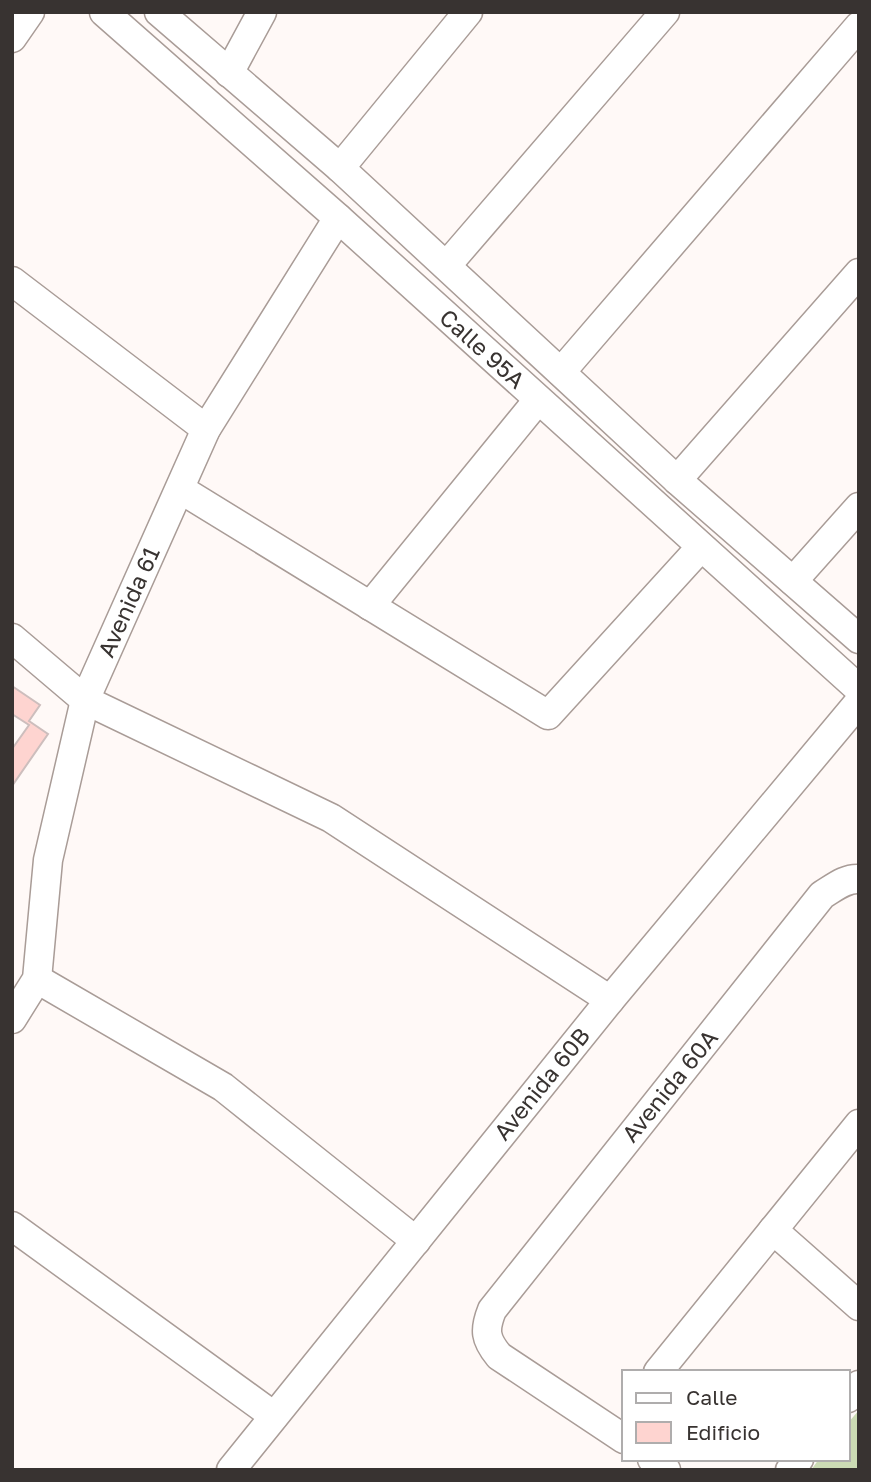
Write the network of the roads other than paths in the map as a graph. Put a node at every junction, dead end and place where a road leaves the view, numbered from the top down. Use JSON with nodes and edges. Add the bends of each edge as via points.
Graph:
{"nodes":[{"id":1,"x":30,"y":12,"type":"edge"},
{"id":2,"x":104,"y":12,"type":"edge"},
{"id":3,"x":159,"y":12,"type":"edge"},
{"id":4,"x":262,"y":12,"type":"edge"},
{"id":5,"x":468,"y":12,"type":"edge"},
{"id":6,"x":666,"y":12,"type":"edge"},
{"id":7,"x":850,"y":12,"type":"edge"},
{"id":8,"x":859,"y":20,"type":"edge"},
{"id":9,"x":859,"y":26,"type":"edge"},
{"id":10,"x":12,"y":38,"type":"edge"},
{"id":11,"x":229,"y":73,"type":"junction"},
{"id":12,"x":340,"y":168,"type":"junction"},
{"id":13,"x":338,"y":218,"type":"junction"},
{"id":14,"x":447,"y":265,"type":"junction"},
{"id":15,"x":859,"y":273,"type":"edge"},
{"id":16,"x":12,"y":281,"type":"edge"},
{"id":17,"x":561,"y":372,"type":"junction"},
{"id":18,"x":538,"y":400,"type":"junction"},
{"id":19,"x":206,"y":429,"type":"junction"},
{"id":20,"x":677,"y":480,"type":"junction"},
{"id":21,"x":180,"y":489,"type":"junction"},
{"id":22,"x":859,"y":507,"type":"edge"},
{"id":23,"x":701,"y":547,"type":"junction"},
{"id":24,"x":793,"y":581,"type":"junction"},
{"id":25,"x":370,"y":606,"type":"junction"},
{"id":26,"x":12,"y":638,"type":"edge"},
{"id":27,"x":859,"y":639,"type":"edge"},
{"id":28,"x":859,"y":689,"type":"edge"},
{"id":29,"x":85,"y":700,"type":"junction"},
{"id":30,"x":859,"y":702,"type":"edge"},
{"id":31,"x":859,"y":879,"type":"edge"},
{"id":32,"x":37,"y":979,"type":"junction"},
{"id":33,"x":610,"y":1000,"type":"junction"},
{"id":34,"x":12,"y":1019,"type":"edge"},
{"id":35,"x":859,"y":1124,"type":"edge"},
{"id":36,"x":12,"y":1226,"type":"edge"},
{"id":37,"x":773,"y":1230,"type":"junction"},
{"id":38,"x":416,"y":1241,"type":"junction"},
{"id":39,"x":859,"y":1306,"type":"edge"},
{"id":40,"x":660,"y":1370,"type":"edge"},
{"id":41,"x":274,"y":1416,"type":"junction"},
{"id":42,"x":620,"y":1427,"type":"edge"},
{"id":43,"x":231,"y":1470,"type":"edge"}],
"edges":[{"from":1,"to":10,"type":"street"},
{"from":2,"to":13,"type":"street","name":"Calle 95A"},
{"from":3,"to":11,"type":"street","name":"Calle 95A"},
{"from":4,"to":11,"type":"street"},
{"from":5,"to":12,"type":"street"},
{"from":6,"to":14,"type":"street"},
{"from":7,"to":8,"type":"street"},
{"from":9,"to":17,"type":"street"},
{"from":11,"to":12,"type":"street","name":"Calle 95A"},
{"from":12,"to":14,"type":"street","name":"Calle 95A"},
{"from":13,"to":18,"type":"street","name":"Calle 95A"},
{"from":13,"to":19,"type":"street","name":"Avenida 61"},
{"from":14,"to":17,"type":"street","name":"Calle 95A"},
{"from":15,"to":20,"type":"street"},
{"from":16,"to":19,"type":"street"},
{"from":17,"to":20,"type":"street","name":"Calle 95A"},
{"from":18,"to":23,"type":"street","name":"Calle 95A"},
{"from":18,"to":25,"type":"street"},
{"from":19,"to":21,"type":"street","name":"Avenida 61"},
{"from":20,"to":24,"type":"street","name":"Calle 95A"},
{"from":21,"to":25,"type":"street"},
{"from":21,"to":29,"type":"street","name":"Avenida 61"},
{"from":22,"to":24,"type":"street"},
{"from":23,"to":25,"type":"street","via":[[548,715]]},
{"from":23,"to":28,"type":"street","name":"Calle 95A"},
{"from":24,"to":27,"type":"street","name":"Calle 95A"},
{"from":26,"to":29,"type":"street"},
{"from":29,"to":32,"type":"street","name":"Avenida 61","via":[[48,860]]},
{"from":29,"to":33,"type":"street","via":[[331,818]]},
{"from":30,"to":33,"type":"street","name":"Avenida 60B"},
{"from":31,"to":42,"type":"street","name":"Avenida 60A","via":[[838,884],[822,895],[492,1310],[486,1333],[499,1356]]},
{"from":32,"to":34,"type":"street","name":"Avenida 61"},
{"from":32,"to":38,"type":"street","via":[[223,1087]]},
{"from":33,"to":38,"type":"street","name":"Avenida 60B"},
{"from":35,"to":37,"type":"street"},
{"from":36,"to":41,"type":"street"},
{"from":37,"to":39,"type":"street"},
{"from":37,"to":40,"type":"street"},
{"from":38,"to":41,"type":"street","name":"Avenida 60B"},
{"from":41,"to":43,"type":"street","name":"Avenida 60B"}]}
